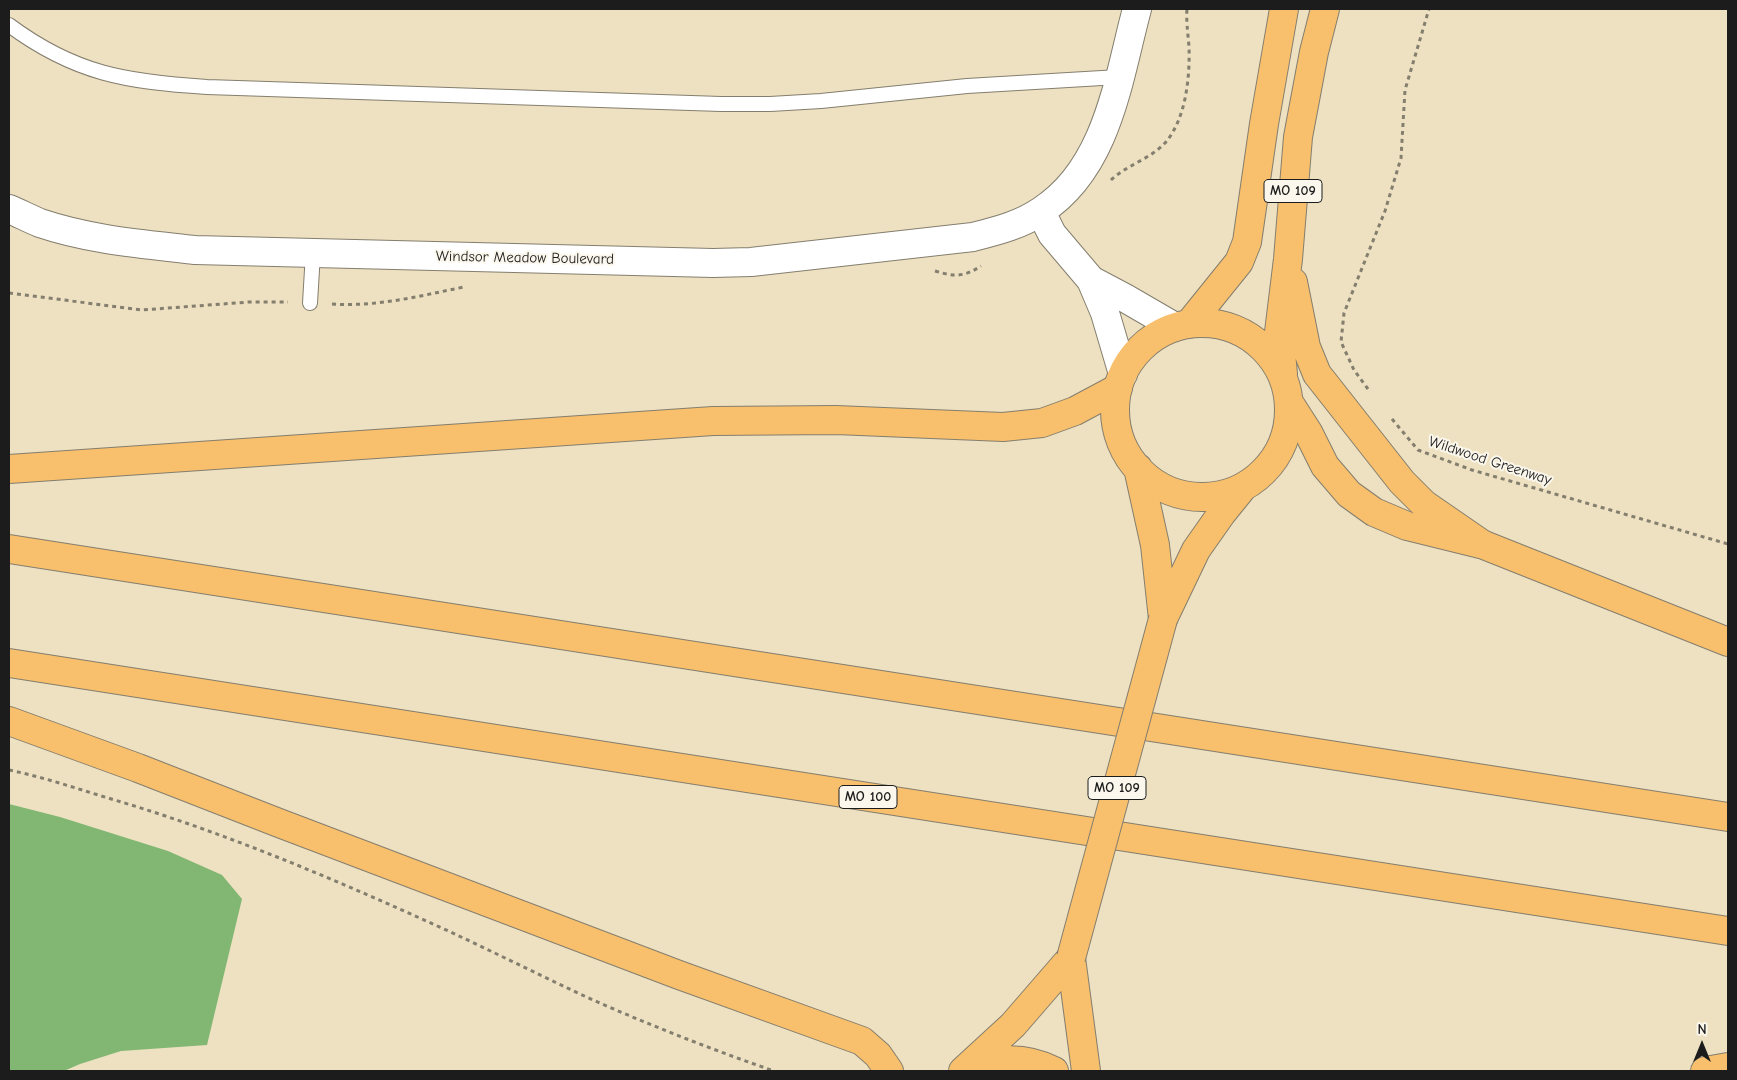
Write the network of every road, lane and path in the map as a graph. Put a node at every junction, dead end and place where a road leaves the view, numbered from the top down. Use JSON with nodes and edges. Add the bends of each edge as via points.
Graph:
{"nodes":[{"id":1,"x":1137,"y":9,"type":"edge"},
{"id":2,"x":1187,"y":9,"type":"edge"},
{"id":3,"x":1284,"y":9,"type":"edge"},
{"id":4,"x":1325,"y":9,"type":"edge"},
{"id":5,"x":1429,"y":9,"type":"edge"},
{"id":6,"x":9,"y":25,"type":"edge"},
{"id":7,"x":1119,"y":77,"type":"junction"},
{"id":8,"x":1108,"y":184,"type":"dead end"},
{"id":9,"x":9,"y":209,"type":"edge"},
{"id":10,"x":1041,"y":212,"type":"junction"},
{"id":11,"x":312,"y":253,"type":"junction"},
{"id":12,"x":1288,"y":259,"type":"junction"},
{"id":13,"x":988,"y":261,"type":"dead end"},
{"id":14,"x":929,"y":269,"type":"dead end"},
{"id":15,"x":1091,"y":280,"type":"junction"},
{"id":16,"x":465,"y":287,"type":"dead end"},
{"id":17,"x":9,"y":293,"type":"edge"},
{"id":18,"x":310,"y":303,"type":"junction"},
{"id":19,"x":1182,"y":325,"type":"junction"},
{"id":20,"x":1283,"y":376,"type":"junction"},
{"id":21,"x":1120,"y":381,"type":"junction"},
{"id":22,"x":1370,"y":391,"type":"dead end"},
{"id":23,"x":1290,"y":404,"type":"junction"},
{"id":24,"x":1391,"y":418,"type":"dead end"},
{"id":25,"x":1138,"y":468,"type":"junction"},
{"id":26,"x":9,"y":469,"type":"edge"},
{"id":27,"x":1243,"y":487,"type":"junction"},
{"id":28,"x":1728,"y":544,"type":"edge"},
{"id":29,"x":1484,"y":545,"type":"junction"},
{"id":30,"x":9,"y":549,"type":"edge"},
{"id":31,"x":1163,"y":619,"type":"junction"},
{"id":32,"x":1728,"y":642,"type":"edge"},
{"id":33,"x":9,"y":663,"type":"edge"},
{"id":34,"x":9,"y":721,"type":"edge"},
{"id":35,"x":9,"y":770,"type":"edge"},
{"id":36,"x":1728,"y":817,"type":"edge"},
{"id":37,"x":1728,"y":931,"type":"edge"},
{"id":38,"x":1070,"y":958,"type":"junction"},
{"id":39,"x":1728,"y":1067,"type":"edge"},
{"id":40,"x":774,"y":1071,"type":"edge"},
{"id":41,"x":889,"y":1071,"type":"edge"},
{"id":42,"x":965,"y":1071,"type":"edge"},
{"id":43,"x":1054,"y":1071,"type":"edge"},
{"id":44,"x":1086,"y":1071,"type":"edge"},
{"id":45,"x":1704,"y":1071,"type":"edge"}],
"edges":[{"from":1,"to":7,"type":"street","name":"Windsor Meadow Boulevard"},
{"from":2,"to":8,"type":"path","via":[[1188,68],[1176,126],[1150,155],[1121,171]]},
{"from":3,"to":19,"type":"main road","number":"MO 109","via":[[1247,242],[1238,262]]},
{"from":4,"to":12,"type":"main road","number":"MO 109","via":[[1298,137]]},
{"from":5,"to":22,"type":"path","via":[[1405,90],[1400,158],[1385,211],[1344,313],[1341,342],[1354,370]]},
{"from":6,"to":7,"type":"lane","via":[[53,54],[117,78],[207,87],[770,104],[968,86]]},
{"from":7,"to":10,"type":"street","name":"Windsor Meadow Boulevard","via":[[1098,144],[1079,175]]},
{"from":9,"to":11,"type":"street","name":"Windsor Meadow Boulevard","via":[[40,223],[84,235],[138,244],[195,250]]},
{"from":10,"to":11,"type":"street","name":"Windsor Meadow Boulevard","via":[[1008,227],[973,237],[751,262]]},
{"from":10,"to":15,"type":"street","via":[[1052,234]]},
{"from":11,"to":18,"type":"lane"},
{"from":12,"to":20,"type":"main road","number":"MO 109","via":[[1279,332]]},
{"from":12,"to":29,"type":"main road","via":[[1306,347],[1318,374],[1402,482],[1424,504]]},
{"from":13,"to":14,"type":"path","via":[[964,275],[948,275]]},
{"from":15,"to":19,"type":"street"},
{"from":15,"to":21,"type":"street","via":[[1104,313]]},
{"from":16,"to":18,"type":"path","via":[[357,306]]},
{"from":17,"to":18,"type":"path","via":[[142,310],[250,302]]},
{"from":19,"to":20,"type":"main road","via":[[1217,324],[1245,334],[1267,352]]},
{"from":19,"to":21,"type":"main road","number":"MO 109","via":[[1162,333],[1138,350]]},
{"from":20,"to":23,"type":"main road","number":"MO 109"},
{"from":21,"to":25,"type":"main road","number":"MO 109","via":[[1115,416],[1117,430],[1129,457]]},
{"from":21,"to":26,"type":"main road","via":[[1075,411],[1042,423],[1003,427],[836,420],[713,421]]},
{"from":23,"to":27,"type":"main road","number":"MO 109","via":[[1287,432],[1279,452],[1266,470]]},
{"from":23,"to":29,"type":"main road","via":[[1325,466],[1349,494],[1374,512],[1406,526]]},
{"from":24,"to":28,"type":"path","name":"Wildwood Greenway","via":[[1418,450],[1472,470]]},
{"from":25,"to":27,"type":"main road","via":[[1160,486],[1187,496],[1216,496]]},
{"from":25,"to":31,"type":"main road","number":"MO 109","via":[[1155,545]]},
{"from":27,"to":31,"type":"main road","number":"MO 109","via":[[1196,550]]},
{"from":29,"to":32,"type":"main road"},
{"from":30,"to":36,"type":"main road"},
{"from":31,"to":38,"type":"main road","number":"MO 109","bridge":true},
{"from":33,"to":37,"type":"main road","number":"MO 100"},
{"from":34,"to":41,"type":"main road","via":[[862,1041],[878,1055]]},
{"from":35,"to":40,"type":"path","via":[[146,809],[248,845],[359,890],[593,1000]]},
{"from":38,"to":42,"type":"main road","number":"MO 109","via":[[1013,1026]]},
{"from":38,"to":44,"type":"main road","number":"MO 109"},
{"from":39,"to":45,"type":"main road"},
{"from":42,"to":43,"type":"main road","via":[[1012,1059],[1041,1064]]}]}
